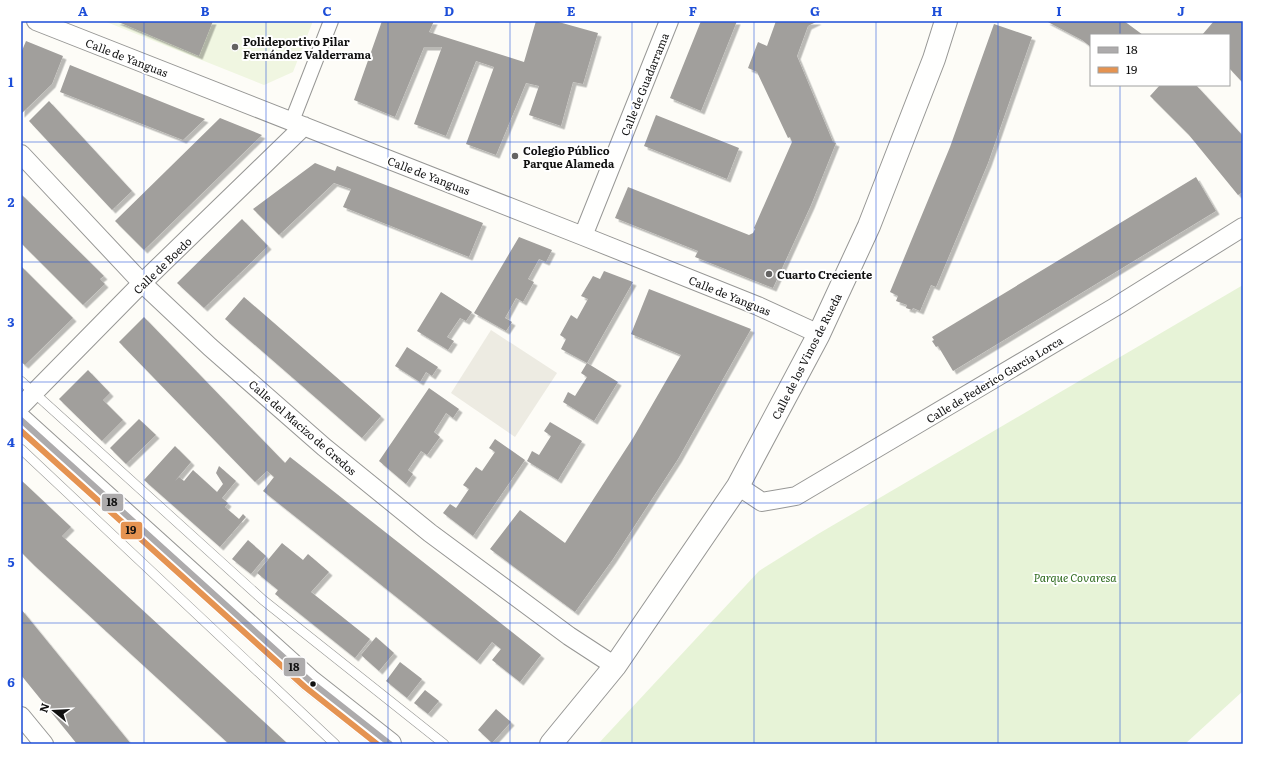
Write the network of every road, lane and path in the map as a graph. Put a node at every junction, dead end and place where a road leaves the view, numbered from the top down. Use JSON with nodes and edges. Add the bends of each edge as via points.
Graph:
{"nodes":[{"id":1,"x":36,"y":21,"type":"edge"},
{"id":2,"x":331,"y":21,"type":"edge"},
{"id":3,"x":668,"y":21,"type":"edge"},
{"id":4,"x":946,"y":21,"type":"edge"},
{"id":5,"x":298,"y":124,"type":"junction"},
{"id":6,"x":21,"y":154,"type":"edge"},
{"id":7,"x":1243,"y":227,"type":"edge"},
{"id":8,"x":583,"y":236,"type":"junction"},
{"id":9,"x":142,"y":284,"type":"junction"},
{"id":10,"x":819,"y":334,"type":"junction"},
{"id":11,"x":27,"y":387,"type":"edge"},
{"id":12,"x":21,"y":406,"type":"edge"},
{"id":13,"x":21,"y":420,"type":"edge"},
{"id":14,"x":21,"y":449,"type":"edge"},
{"id":15,"x":738,"y":486,"type":"junction"},
{"id":16,"x":615,"y":666,"type":"junction"},
{"id":17,"x":21,"y":716,"type":"edge"},
{"id":18,"x":44,"y":744,"type":"edge"},
{"id":19,"x":335,"y":744,"type":"edge"},
{"id":20,"x":390,"y":744,"type":"edge"},
{"id":21,"x":444,"y":744,"type":"edge"},
{"id":22,"x":551,"y":744,"type":"edge"}],
"edges":[{"from":1,"to":5,"type":"street","name":"Calle de Yanguas"},
{"from":2,"to":5,"type":"street","name":"Calle de Boedo"},
{"from":3,"to":8,"type":"street","name":"Calle de Guadarrama"},
{"from":4,"to":10,"type":"street","name":"Calle de los Vinos de Rueda","via":[[934,59],[869,226]]},
{"from":5,"to":8,"type":"street","name":"Calle de Yanguas"},
{"from":5,"to":9,"type":"street","name":"Calle de Boedo"},
{"from":6,"to":9,"type":"street","name":"Calle del Macizo de Gredos"},
{"from":7,"to":15,"type":"street","name":"Calle de Federico García Lorca","via":[[1109,311],[796,496],[762,502]]},
{"from":8,"to":10,"type":"street","name":"Calle de Yanguas","via":[[758,306]]},
{"from":9,"to":11,"type":"street","name":"Calle de Boedo"},
{"from":9,"to":16,"type":"street","name":"Calle del Macizo de Gredos","via":[[318,442],[403,511],[569,636]]},
{"from":10,"to":15,"type":"street","name":"Calle de los Vinos de Rueda"},
{"from":11,"to":12,"type":"street","name":"Calle de Boedo"},
{"from":11,"to":21,"type":"lane","via":[[263,600]]},
{"from":13,"to":20,"type":"street","via":[[310,681]]},
{"from":14,"to":19,"type":"lane"},
{"from":15,"to":16,"type":"street","name":"Calle de los Vinos de Rueda"},
{"from":16,"to":22,"type":"street"},
{"from":17,"to":18,"type":"street"}]}
